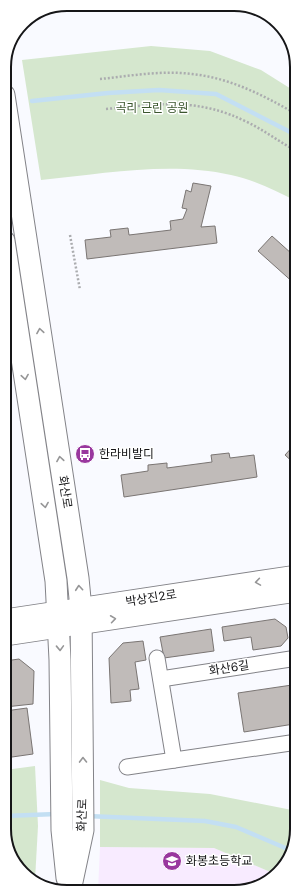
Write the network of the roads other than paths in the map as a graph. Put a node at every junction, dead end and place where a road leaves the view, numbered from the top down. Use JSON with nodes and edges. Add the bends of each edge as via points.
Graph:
{"nodes":[{"id":1,"x":11,"y":141,"type":"edge"},
{"id":2,"x":11,"y":287,"type":"edge"},
{"id":3,"x":290,"y":585,"type":"edge"},
{"id":4,"x":81,"y":616,"type":"junction"},
{"id":5,"x":11,"y":620,"type":"edge"},
{"id":6,"x":59,"y":620,"type":"junction"},
{"id":7,"x":11,"y":633,"type":"edge"},
{"id":8,"x":157,"y":658,"type":"dead end"},
{"id":9,"x":290,"y":659,"type":"edge"},
{"id":10,"x":161,"y":679,"type":"junction"},
{"id":11,"x":290,"y":743,"type":"edge"},
{"id":12,"x":174,"y":760,"type":"junction"},
{"id":13,"x":127,"y":767,"type":"dead end"},
{"id":14,"x":68,"y":885,"type":"edge"},
{"id":15,"x":70,"y":885,"type":"edge"}],
"edges":[{"from":4,"to":1,"type":"street","name":"화산로","one_way":true,"via":[[78,578]]},
{"from":2,"to":6,"type":"street","name":"화산로","one_way":true,"via":[[56,581]]},
{"from":3,"to":4,"type":"street","name":"박상진2로"},
{"from":4,"to":6,"type":"street","name":"박상진2로"},
{"from":15,"to":4,"type":"street","name":"화산로","one_way":true,"via":[[83,830]]},
{"from":5,"to":6,"type":"street","name":"박상진2로"},
{"from":6,"to":7,"type":"street","name":"박상진2로"},
{"from":6,"to":14,"type":"street","name":"화산로","one_way":true,"via":[[62,830]]},
{"from":8,"to":10,"type":"street"},
{"from":9,"to":10,"type":"street","name":"화산6길"},
{"from":10,"to":12,"type":"street"},
{"from":11,"to":12,"type":"street"},
{"from":12,"to":13,"type":"street"}]}
